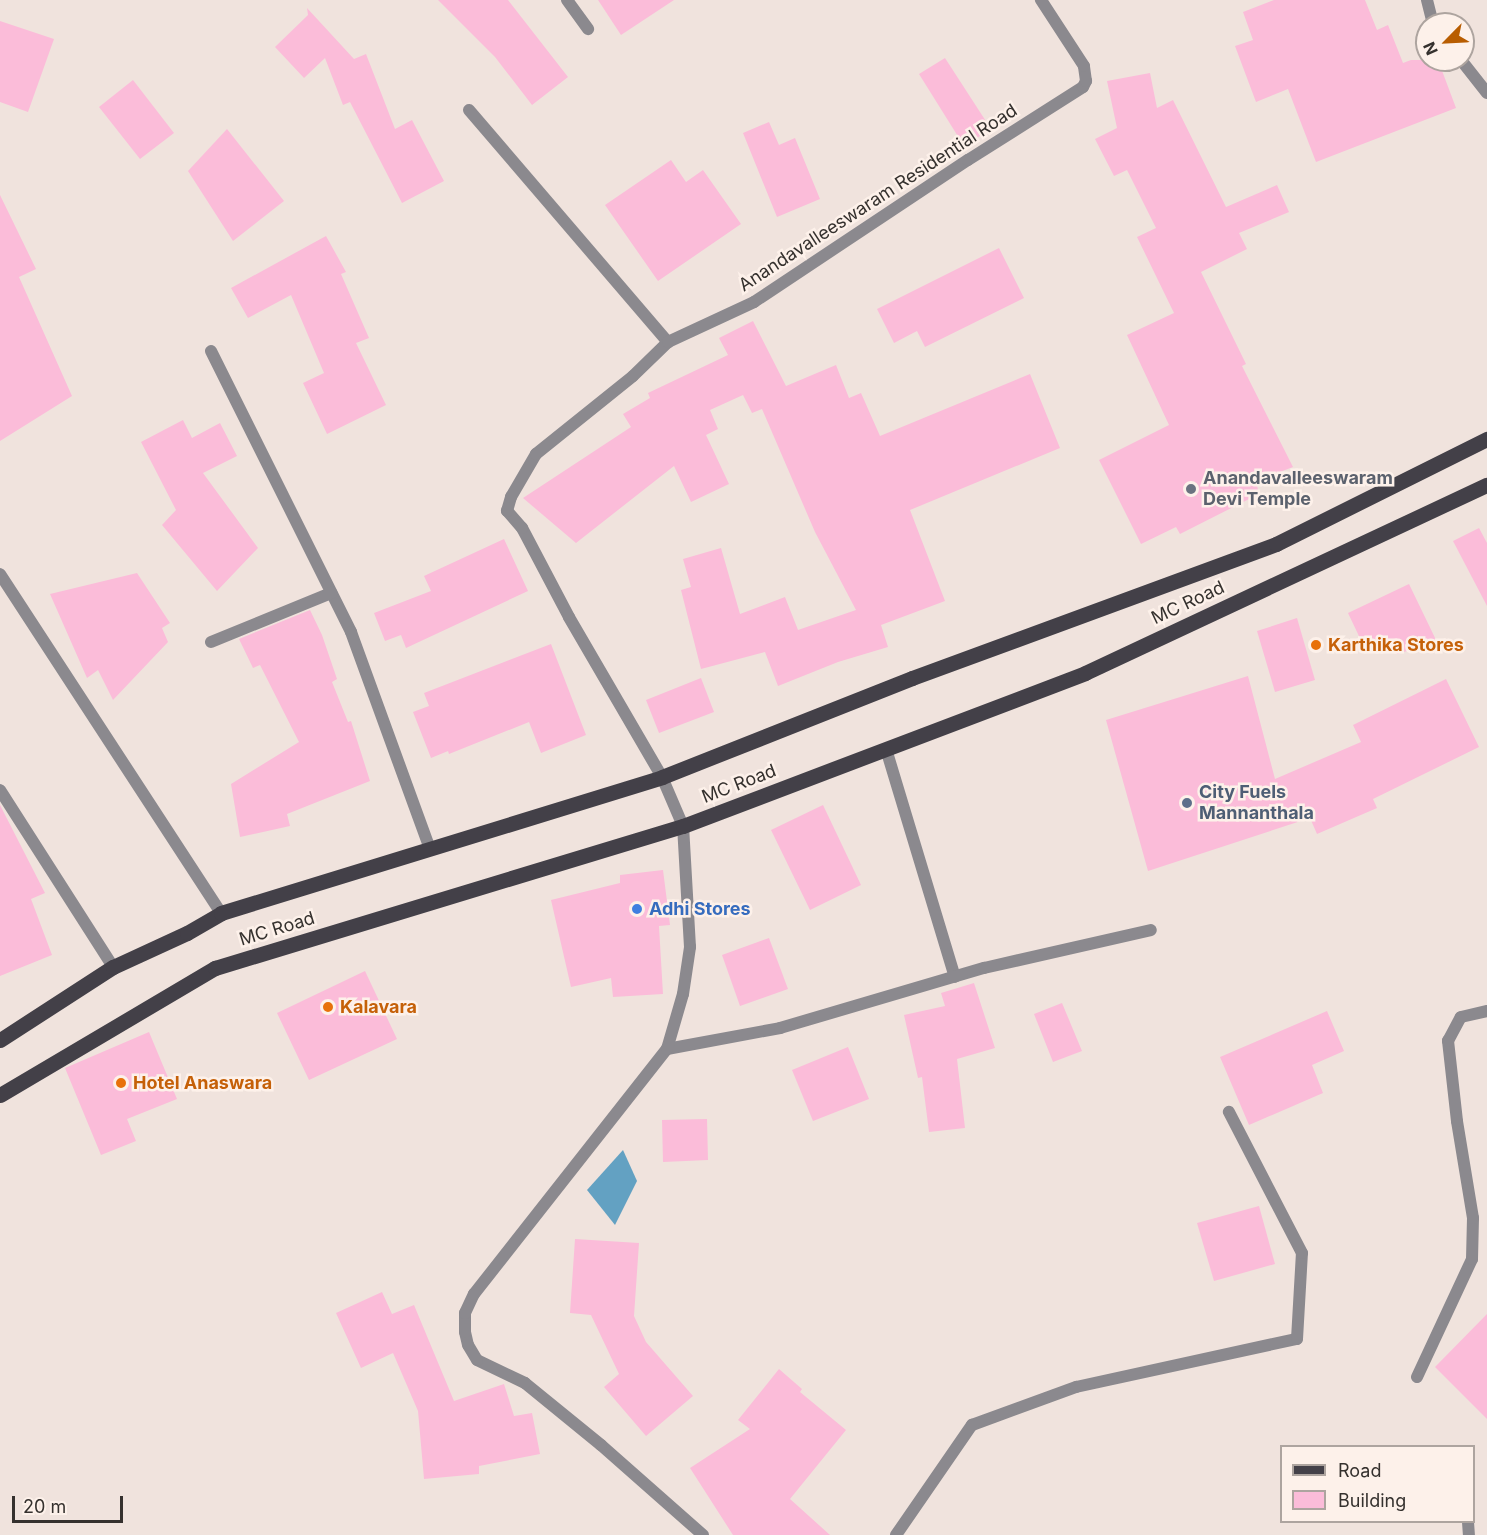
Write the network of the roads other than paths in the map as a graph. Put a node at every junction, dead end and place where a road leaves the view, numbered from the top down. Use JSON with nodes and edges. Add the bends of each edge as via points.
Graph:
{"nodes":[{"id":1,"x":567,"y":0,"type":"edge"},
{"id":2,"x":1041,"y":0,"type":"edge"},
{"id":3,"x":588,"y":29,"type":"dead end"},
{"id":4,"x":1470,"y":72,"type":"edge"},
{"id":5,"x":1487,"y":93,"type":"edge"},
{"id":6,"x":469,"y":110,"type":"dead end"},
{"id":7,"x":668,"y":342,"type":"junction"},
{"id":8,"x":212,"y":351,"type":"dead end"},
{"id":9,"x":1487,"y":439,"type":"edge"},
{"id":10,"x":1487,"y":485,"type":"edge"},
{"id":11,"x":0,"y":574,"type":"edge"},
{"id":12,"x":331,"y":593,"type":"junction"},
{"id":13,"x":211,"y":642,"type":"dead end"},
{"id":14,"x":886,"y":749,"type":"junction"},
{"id":15,"x":662,"y":777,"type":"junction"},
{"id":16,"x":0,"y":790,"type":"edge"},
{"id":17,"x":683,"y":826,"type":"junction"},
{"id":18,"x":430,"y":849,"type":"junction"},
{"id":19,"x":221,"y":913,"type":"junction"},
{"id":20,"x":1151,"y":930,"type":"dead end"},
{"id":21,"x":113,"y":967,"type":"junction"},
{"id":22,"x":955,"y":977,"type":"junction"},
{"id":23,"x":1487,"y":1011,"type":"edge"},
{"id":24,"x":0,"y":1040,"type":"edge"},
{"id":25,"x":667,"y":1049,"type":"junction"},
{"id":26,"x":0,"y":1095,"type":"edge"},
{"id":27,"x":1229,"y":1112,"type":"dead end"},
{"id":28,"x":1417,"y":1377,"type":"dead end"},
{"id":29,"x":703,"y":1535,"type":"edge"},
{"id":30,"x":896,"y":1535,"type":"edge"}],
"edges":[{"from":1,"to":3,"type":"street"},
{"from":2,"to":7,"type":"street","name":"Anandavalleeswaram Residential Road","via":[[1084,66],[1083,87],[754,302]]},
{"from":4,"to":5,"type":"street"},
{"from":6,"to":7,"type":"street"},
{"from":7,"to":15,"type":"street","name":"Anandavalleeswaram Residential Road","via":[[633,376],[536,454],[507,511],[522,528]]},
{"from":8,"to":12,"type":"street"},
{"from":9,"to":15,"type":"main road","name":"MC Road","via":[[1276,544],[912,678]]},
{"from":10,"to":14,"type":"main road","name":"MC Road","via":[[1085,673]]},
{"from":11,"to":19,"type":"street"},
{"from":12,"to":13,"type":"street"},
{"from":12,"to":18,"type":"street","via":[[351,632]]},
{"from":14,"to":17,"type":"main road","name":"MC Road"},
{"from":14,"to":22,"type":"street"},
{"from":15,"to":17,"type":"street"},
{"from":15,"to":18,"type":"main road","name":"MC Road"},
{"from":16,"to":21,"type":"street"},
{"from":17,"to":25,"type":"street","via":[[690,947]]},
{"from":17,"to":26,"type":"main road","name":"MC Road","via":[[215,968]]},
{"from":18,"to":19,"type":"main road","name":"MC Road"},
{"from":19,"to":21,"type":"main road","name":"MC Road"},
{"from":20,"to":22,"type":"street"},
{"from":21,"to":24,"type":"main road","name":"MC Road"},
{"from":22,"to":25,"type":"street","via":[[780,1028]]},
{"from":23,"to":28,"type":"street","via":[[1461,1017],[1448,1041],[1473,1218],[1472,1258]]},
{"from":25,"to":29,"type":"street","via":[[474,1294],[465,1313],[465,1332],[477,1360],[525,1383]]},
{"from":27,"to":30,"type":"street","via":[[1302,1253],[1297,1339],[1076,1387],[972,1425]]}]}
